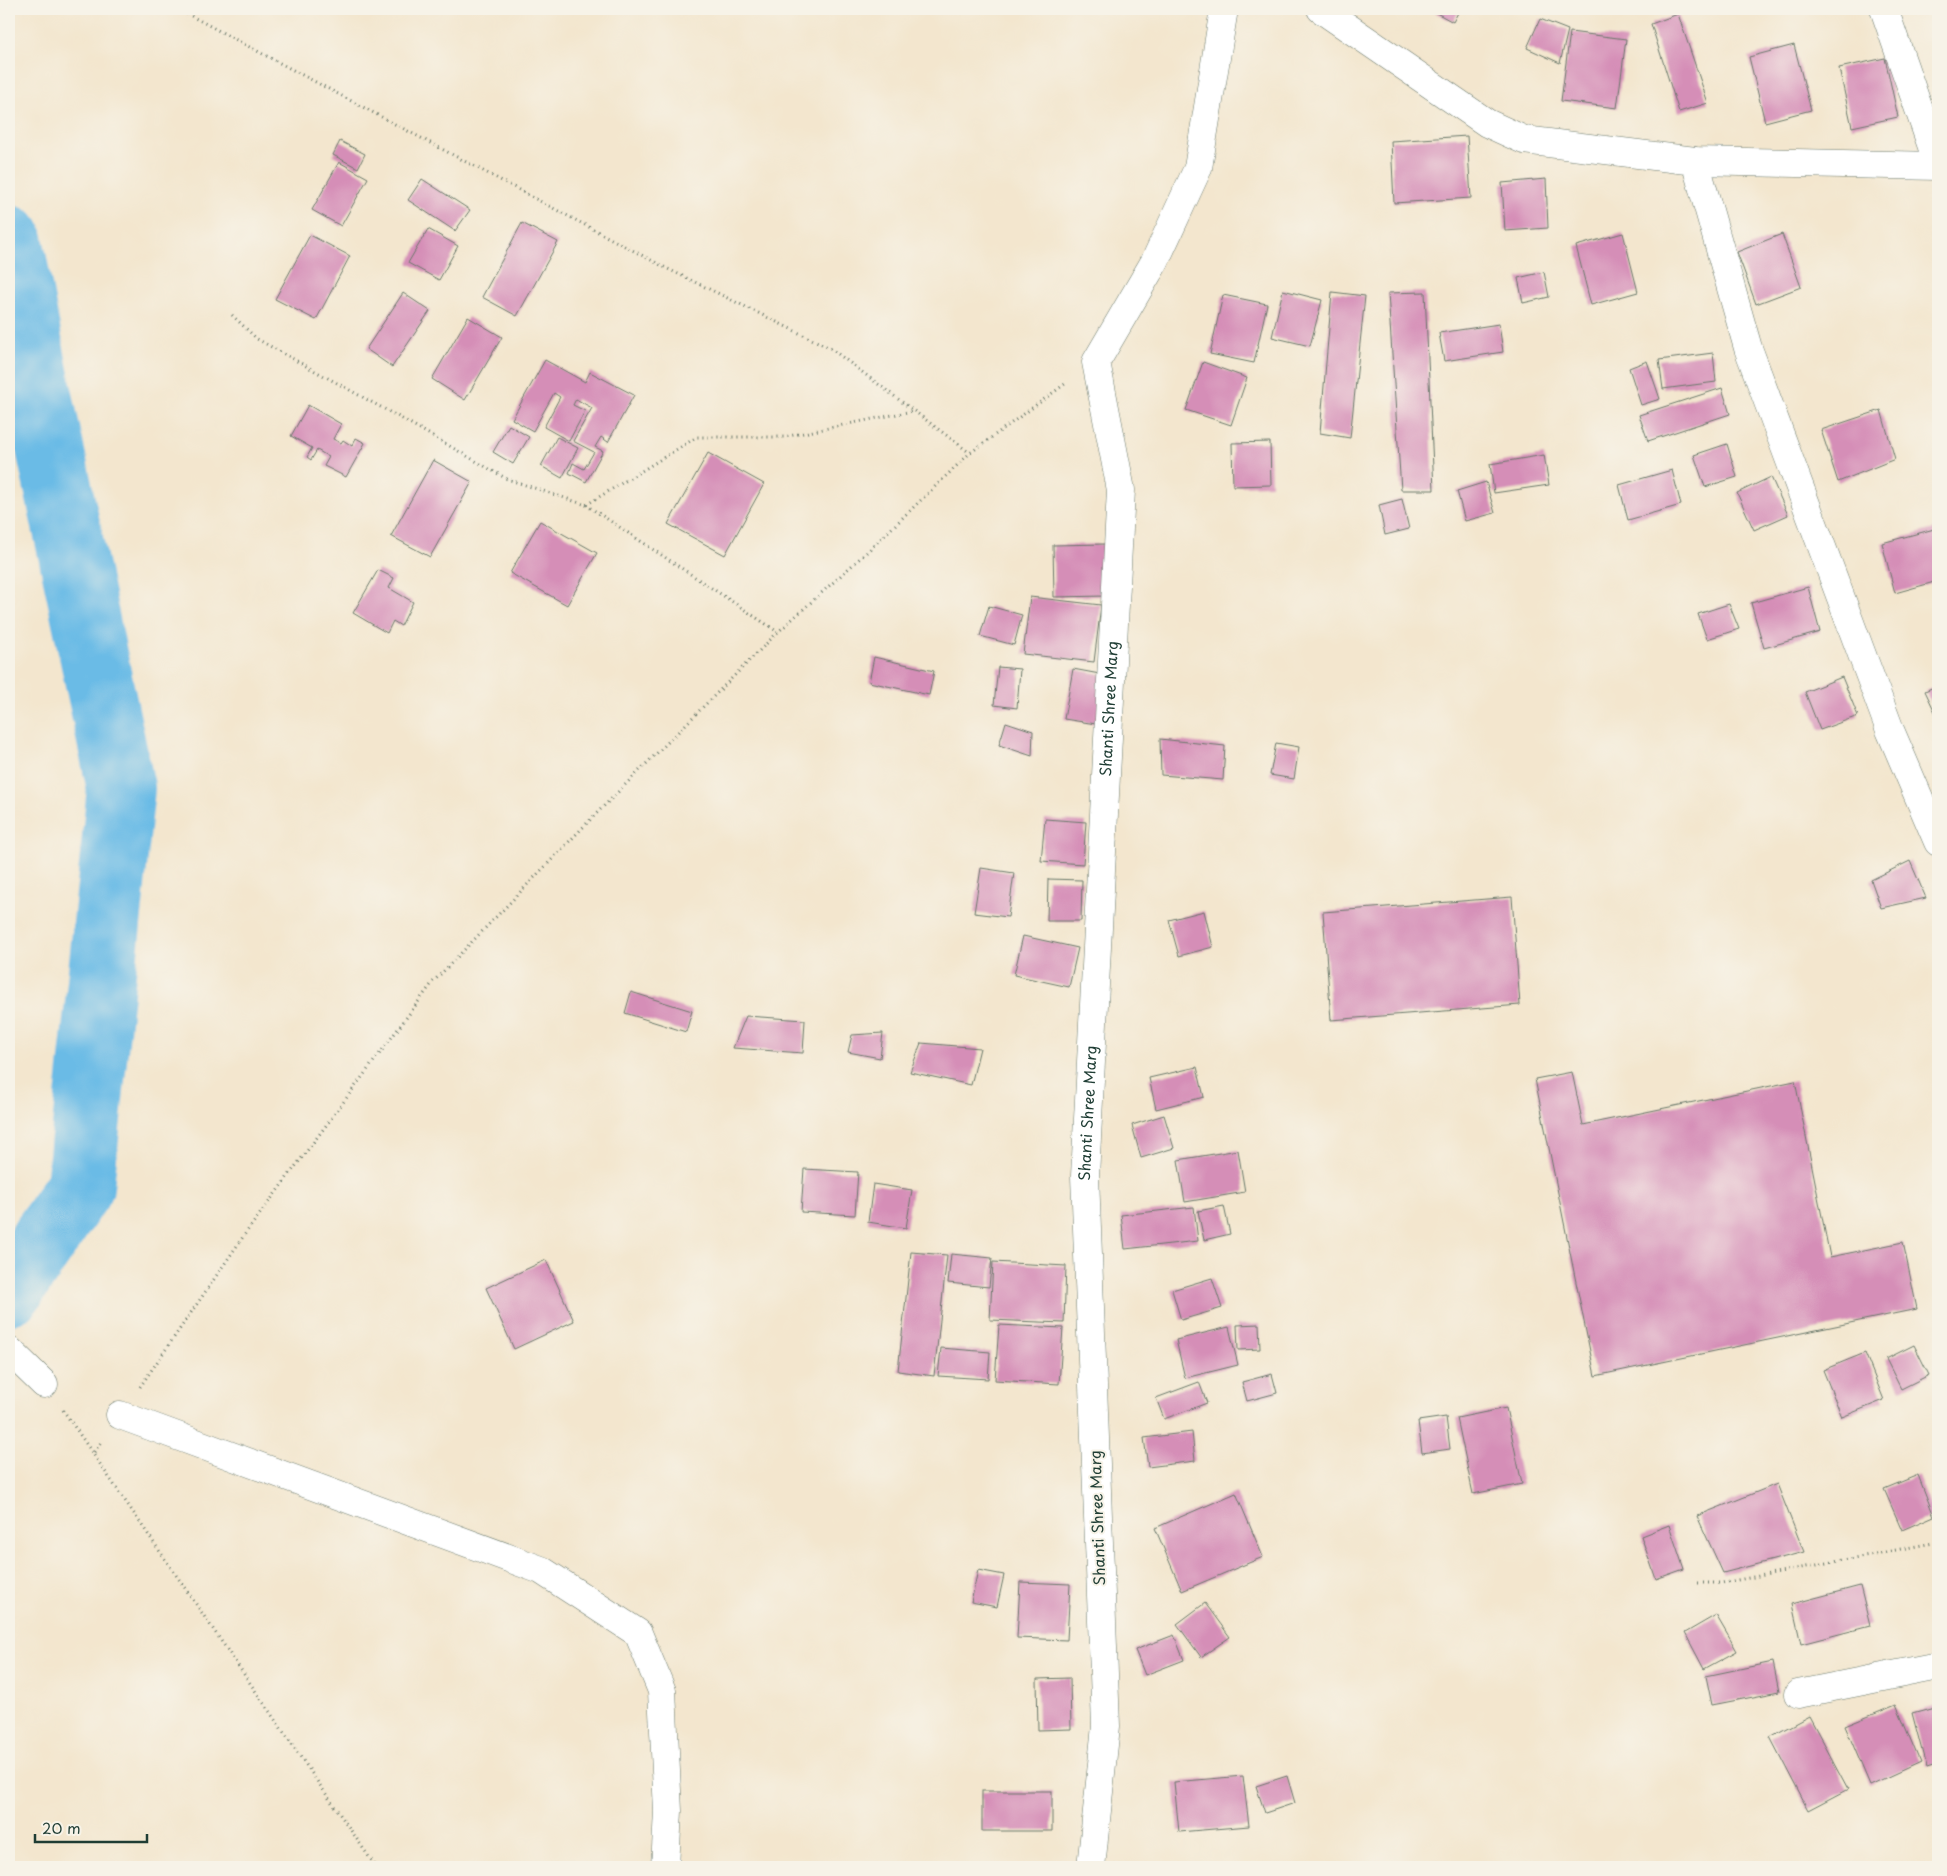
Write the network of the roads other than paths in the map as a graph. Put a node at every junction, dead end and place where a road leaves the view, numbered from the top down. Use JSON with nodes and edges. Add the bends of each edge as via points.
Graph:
{"nodes":[{"id":1,"x":1224,"y":9,"type":"edge"},
{"id":2,"x":1320,"y":9,"type":"edge"},
{"id":3,"x":1884,"y":9,"type":"edge"},
{"id":4,"x":1695,"y":161,"type":"junction"},
{"id":5,"x":1938,"y":165,"type":"edge"},
{"id":6,"x":1938,"y":842,"type":"edge"},
{"id":7,"x":9,"y":1350,"type":"edge"},
{"id":8,"x":44,"y":1384,"type":"road end"},
{"id":9,"x":120,"y":1416,"type":"road end"},
{"id":10,"x":1938,"y":1666,"type":"edge"},
{"id":11,"x":1798,"y":1694,"type":"dead end"},
{"id":12,"x":666,"y":1867,"type":"edge"},
{"id":13,"x":1091,"y":1867,"type":"edge"}],
"edges":[{"from":1,"to":13,"type":"street","name":"Shanti Shree Marg","via":[[1198,168],[1155,261],[1096,362],[1121,490],[1085,1176],[1106,1726]]},
{"from":2,"to":4,"type":"street","via":[[1487,123],[1524,140]]},
{"from":3,"to":5,"type":"street"},
{"from":4,"to":5,"type":"street"},
{"from":4,"to":6,"type":"street","via":[[1748,348],[1890,730]]},
{"from":7,"to":8,"type":"street"},
{"from":9,"to":12,"type":"street","via":[[541,1570],[638,1633],[662,1691],[668,1811]]},
{"from":10,"to":11,"type":"street"}]}
